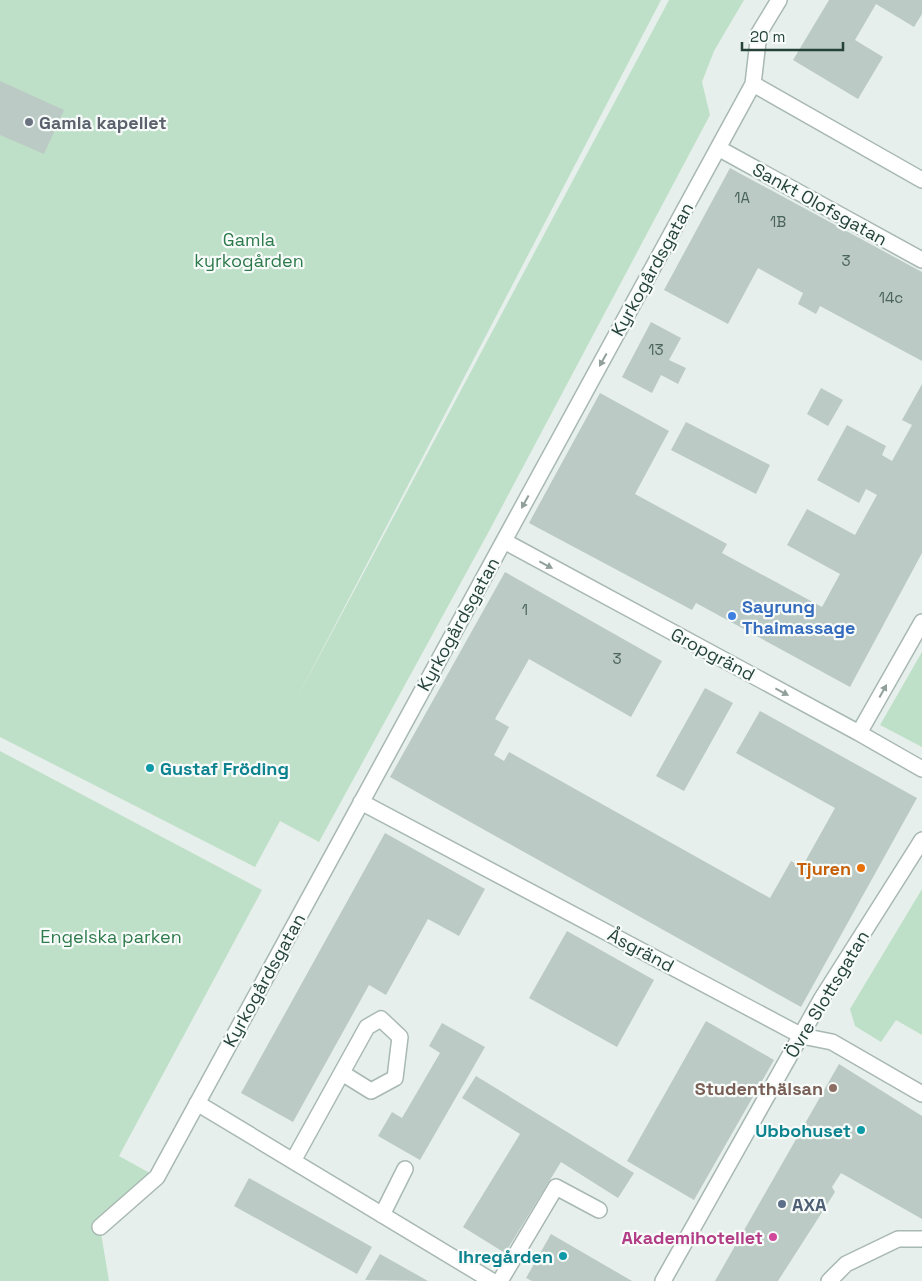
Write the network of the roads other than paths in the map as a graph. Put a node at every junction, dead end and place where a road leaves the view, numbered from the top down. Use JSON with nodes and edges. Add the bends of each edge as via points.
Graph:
{"nodes":[{"id":1,"x":779,"y":0,"type":"edge"},
{"id":2,"x":753,"y":84,"type":"junction"},
{"id":3,"x":718,"y":148,"type":"junction"},
{"id":4,"x":922,"y":180,"type":"edge"},
{"id":5,"x":922,"y":260,"type":"edge"},
{"id":6,"x":504,"y":542,"type":"junction"},
{"id":7,"x":922,"y":622,"type":"edge"},
{"id":8,"x":859,"y":733,"type":"junction"},
{"id":9,"x":922,"y":769,"type":"edge"},
{"id":10,"x":361,"y":802,"type":"junction"},
{"id":11,"x":922,"y":840,"type":"edge"},
{"id":12,"x":802,"y":1036,"type":"junction"},
{"id":13,"x":342,"y":1073,"type":"junction"},
{"id":14,"x":922,"y":1094,"type":"edge"},
{"id":15,"x":197,"y":1103,"type":"junction"},
{"id":16,"x":293,"y":1161,"type":"junction"},
{"id":17,"x":405,"y":1169,"type":"dead end"},
{"id":18,"x":599,"y":1210,"type":"dead end"},
{"id":19,"x":382,"y":1215,"type":"junction"},
{"id":20,"x":100,"y":1227,"type":"dead end"},
{"id":21,"x":922,"y":1239,"type":"edge"},
{"id":22,"x":492,"y":1281,"type":"edge"},
{"id":23,"x":500,"y":1281,"type":"edge"},
{"id":24,"x":663,"y":1281,"type":"edge"},
{"id":25,"x":829,"y":1281,"type":"edge"}],
"edges":[{"from":1,"to":2,"type":"street","name":"Kyrkogårdsgatan","via":[[760,32]]},
{"from":2,"to":3,"type":"street","name":"Kyrkogårdsgatan"},
{"from":2,"to":4,"type":"street"},
{"from":3,"to":5,"type":"street","name":"Sankt Olofsgatan"},
{"from":3,"to":6,"type":"street","name":"Kyrkogårdsgatan","one_way":true},
{"from":6,"to":8,"type":"street","name":"Gropgränd","one_way":true},
{"from":6,"to":10,"type":"street","name":"Kyrkogårdsgatan"},
{"from":8,"to":7,"type":"street","one_way":true},
{"from":8,"to":9,"type":"street","name":"Gropgränd"},
{"from":10,"to":12,"type":"street","name":"Åsgränd"},
{"from":10,"to":15,"type":"street","name":"Kyrkogårdsgatan"},
{"from":11,"to":12,"type":"street","name":"Övre Slottsgatan","via":[[822,998]]},
{"from":12,"to":14,"type":"street","name":"Åsgränd","via":[[832,1042]]},
{"from":12,"to":24,"type":"street","name":"Övre Slottsgatan"},
{"from":13,"to":13,"type":"street","via":[[367,1027],[382,1019],[400,1037],[395,1078],[370,1091]]},
{"from":13,"to":16,"type":"street"},
{"from":15,"to":16,"type":"street"},
{"from":15,"to":20,"type":"street","name":"Kyrkogårdsgatan","via":[[157,1177]]},
{"from":16,"to":19,"type":"street"},
{"from":17,"to":19,"type":"street"},
{"from":18,"to":23,"type":"street","via":[[556,1187]]},
{"from":19,"to":22,"type":"street"},
{"from":21,"to":25,"type":"street","via":[[898,1239],[846,1264]]}]}
